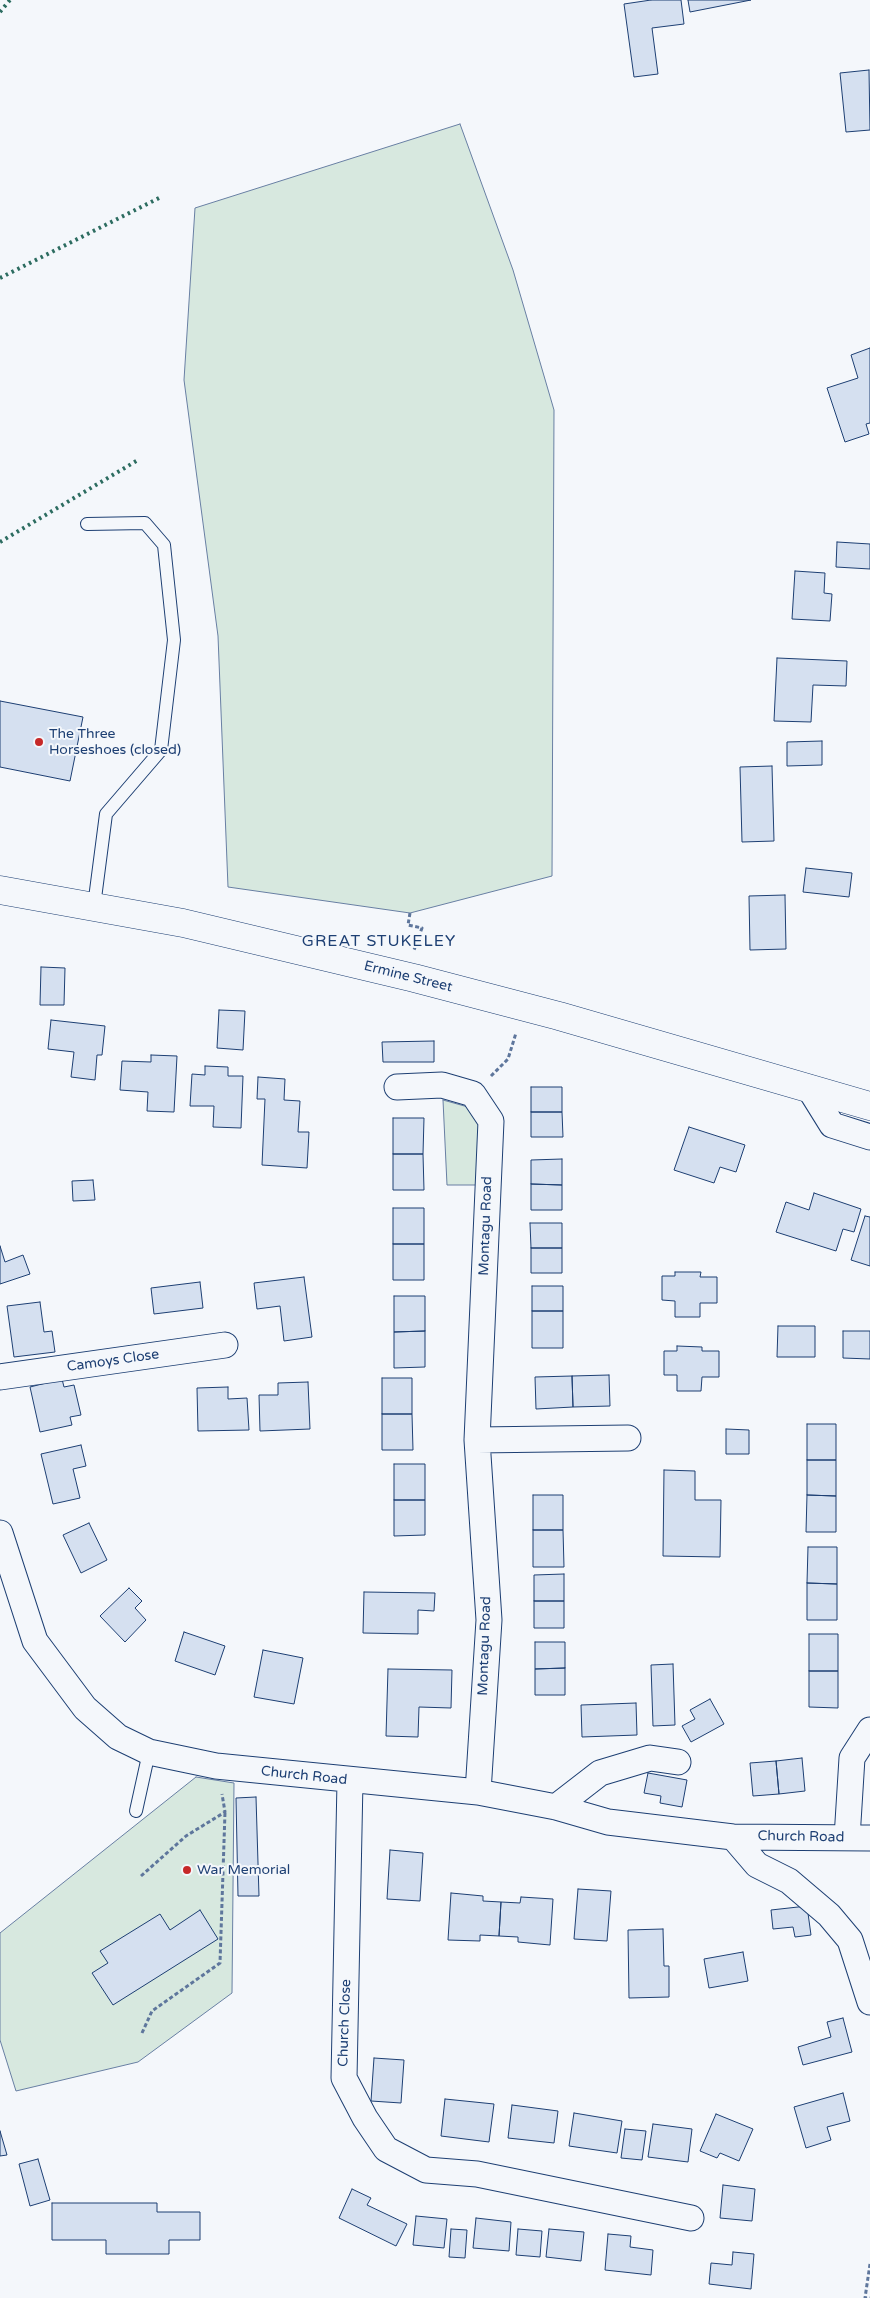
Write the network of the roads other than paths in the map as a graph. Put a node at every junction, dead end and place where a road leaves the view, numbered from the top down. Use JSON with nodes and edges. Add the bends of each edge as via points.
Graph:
{"nodes":[{"id":1,"x":87,"y":524,"type":"dead end"},
{"id":2,"x":0,"y":890,"type":"edge"},
{"id":3,"x":94,"y":906,"type":"junction"},
{"id":4,"x":397,"y":1086,"type":"dead end"},
{"id":5,"x":809,"y":1088,"type":"junction"},
{"id":6,"x":870,"y":1106,"type":"edge"},
{"id":7,"x":870,"y":1137,"type":"edge"},
{"id":8,"x":225,"y":1345,"type":"dead end"},
{"id":9,"x":0,"y":1377,"type":"edge"},
{"id":10,"x":628,"y":1438,"type":"dead end"},
{"id":11,"x":477,"y":1440,"type":"junction"},
{"id":12,"x":0,"y":1533,"type":"edge"},
{"id":13,"x":870,"y":1730,"type":"edge"},
{"id":14,"x":149,"y":1752,"type":"junction"},
{"id":15,"x":678,"y":1762,"type":"dead end"},
{"id":16,"x":350,"y":1781,"type":"junction"},
{"id":17,"x":478,"y":1792,"type":"junction"},
{"id":18,"x":556,"y":1807,"type":"junction"},
{"id":19,"x":136,"y":1811,"type":"dead end"},
{"id":20,"x":733,"y":1836,"type":"junction"},
{"id":21,"x":859,"y":1838,"type":"edge"},
{"id":22,"x":870,"y":2002,"type":"edge"},
{"id":23,"x":691,"y":2218,"type":"dead end"}],
"edges":[{"from":1,"to":3,"type":"lane","via":[[145,523],[164,545],[174,640],[162,750],[106,814]]},
{"from":2,"to":3,"type":"street","name":"Ermine Street"},
{"from":3,"to":5,"type":"street","name":"Ermine Street","via":[[183,923],[414,978]]},
{"from":4,"to":11,"type":"street","name":"Montagu Road","via":[[442,1085],[473,1094],[490,1121]]},
{"from":5,"to":6,"type":"street","name":"Ermine Street"},
{"from":5,"to":7,"type":"street","via":[[832,1125]]},
{"from":8,"to":9,"type":"street","name":"Camoys Close"},
{"from":10,"to":11,"type":"street"},
{"from":11,"to":17,"type":"street","name":"Montagu Road","via":[[488,1620]]},
{"from":12,"to":14,"type":"street","name":"Church Road","via":[[35,1641],[85,1708],[118,1738]]},
{"from":13,"to":21,"type":"street","via":[[852,1758]]},
{"from":14,"to":16,"type":"street","name":"Church Road","via":[[216,1766]]},
{"from":14,"to":19,"type":"lane"},
{"from":15,"to":18,"type":"street","via":[[650,1758],[600,1773]]},
{"from":16,"to":17,"type":"street","name":"Church Road"},
{"from":16,"to":23,"type":"street","name":"Church Close","via":[[344,2078],[386,2149],[426,2170],[477,2174]]},
{"from":17,"to":18,"type":"street","name":"Church Road"},
{"from":18,"to":20,"type":"street","name":"Church Road","via":[[608,1822]]},
{"from":20,"to":21,"type":"street","name":"Church Road"},
{"from":20,"to":22,"type":"street","name":"Church Road","via":[[757,1865],[789,1881],[830,1915],[850,1940]]}]}
